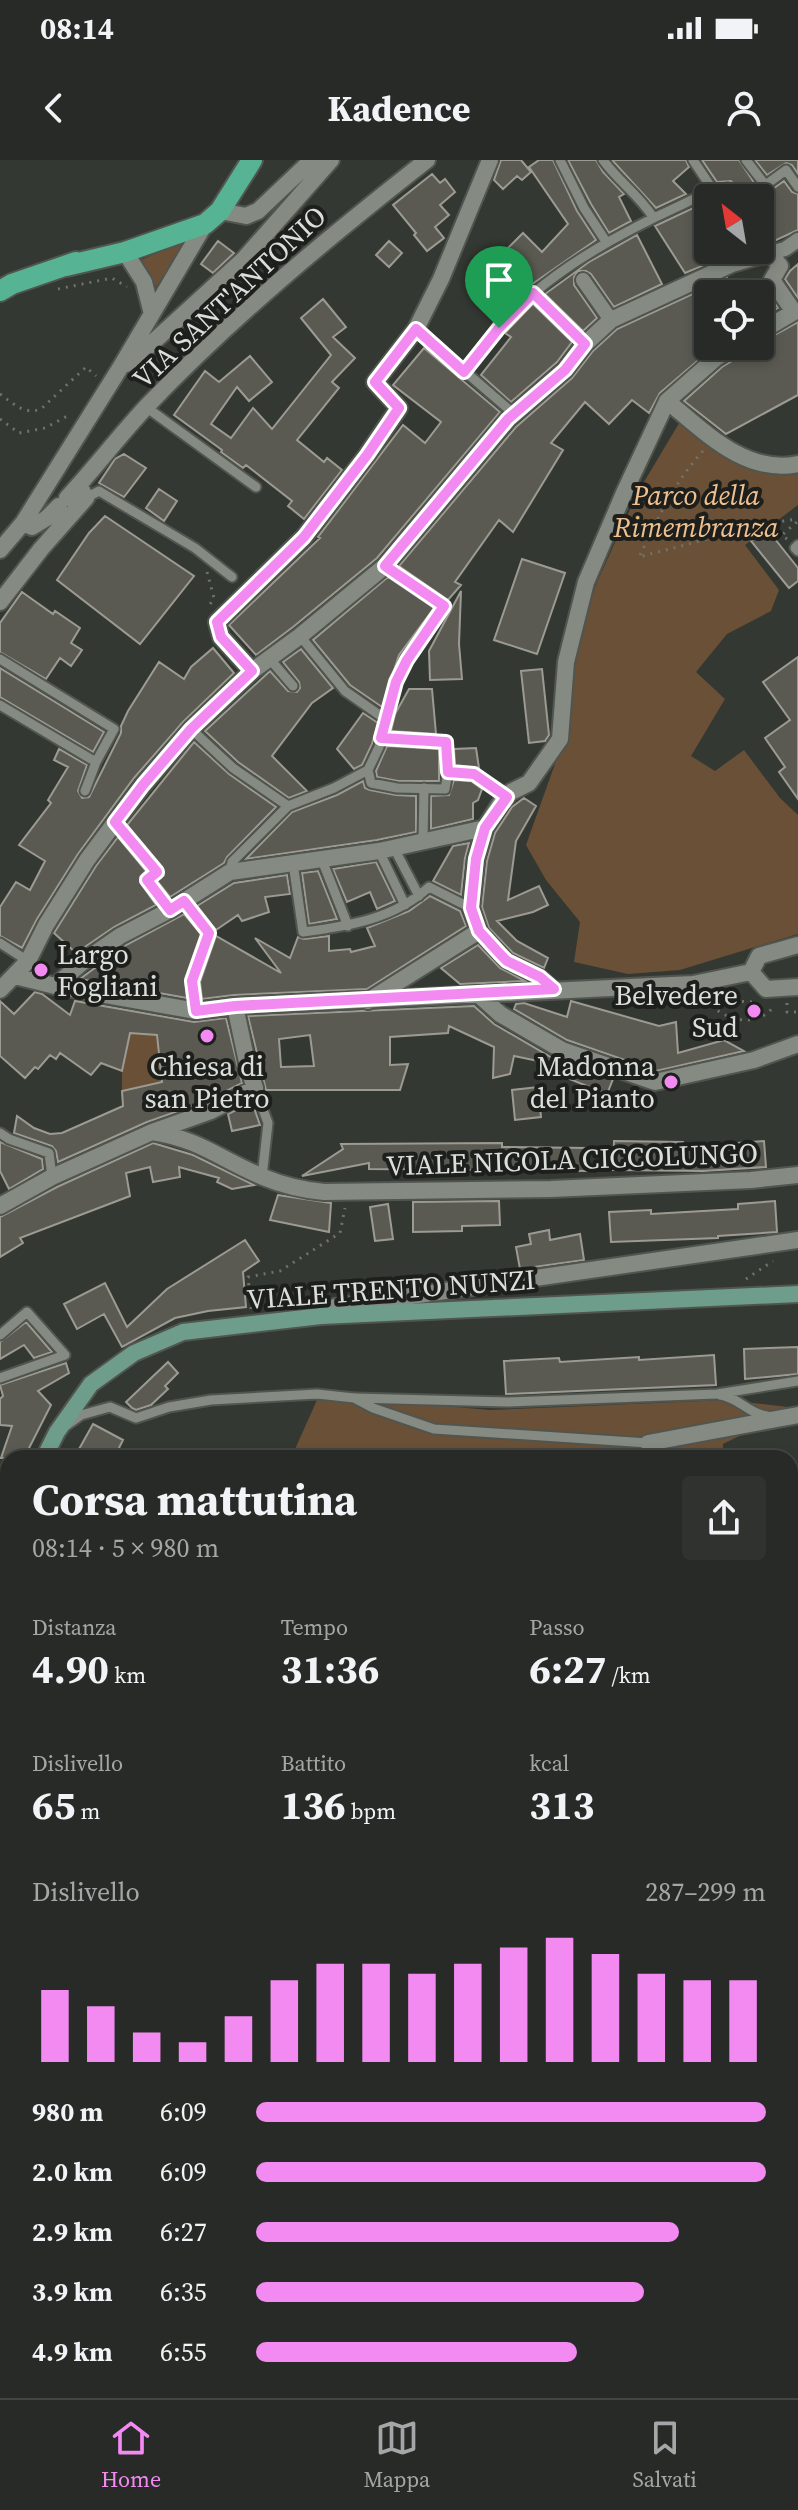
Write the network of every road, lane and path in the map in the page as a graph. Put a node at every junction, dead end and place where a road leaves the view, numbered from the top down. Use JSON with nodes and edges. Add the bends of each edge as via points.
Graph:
{"nodes":[{"id":1,"x":252,"y":160,"type":"edge"},
{"id":2,"x":312,"y":160,"type":"edge"},
{"id":3,"x":331,"y":160,"type":"edge"},
{"id":4,"x":427,"y":160,"type":"edge"},
{"id":5,"x":490,"y":160,"type":"edge"},
{"id":6,"x":560,"y":160,"type":"edge"},
{"id":7,"x":603,"y":160,"type":"edge"},
{"id":8,"x":693,"y":160,"type":"edge"},
{"id":9,"x":746,"y":160,"type":"edge"},
{"id":10,"x":709,"y":184,"type":"edge"},
{"id":11,"x":764,"y":184,"type":"edge"},
{"id":12,"x":768,"y":184,"type":"edge"},
{"id":13,"x":798,"y":187,"type":"edge"},
{"id":14,"x":694,"y":199,"type":"edge"},
{"id":15,"x":653,"y":217,"type":"junction"},
{"id":16,"x":212,"y":218,"type":"junction"},
{"id":17,"x":180,"y":232,"type":"junction"},
{"id":18,"x":798,"y":240,"type":"edge"},
{"id":19,"x":607,"y":243,"type":"junction"},
{"id":20,"x":125,"y":252,"type":"junction"},
{"id":21,"x":774,"y":252,"type":"edge"},
{"id":22,"x":774,"y":258,"type":"edge"},
{"id":23,"x":732,"y":264,"type":"edge"},
{"id":24,"x":66,"y":266,"type":"junction"},
{"id":25,"x":583,"y":280,"type":"dead end"},
{"id":26,"x":772,"y":280,"type":"edge"},
{"id":27,"x":774,"y":283,"type":"edge"},
{"id":28,"x":54,"y":290,"type":"dead end"},
{"id":29,"x":0,"y":291,"type":"edge"},
{"id":30,"x":533,"y":293,"type":"junction"},
{"id":31,"x":135,"y":294,"type":"dead end"},
{"id":32,"x":152,"y":314,"type":"junction"},
{"id":33,"x":611,"y":320,"type":"junction"},
{"id":34,"x":774,"y":324,"type":"edge"},
{"id":35,"x":416,"y":329,"type":"junction"},
{"id":36,"x":585,"y":344,"type":"junction"},
{"id":37,"x":714,"y":360,"type":"edge"},
{"id":38,"x":120,"y":368,"type":"junction"},
{"id":39,"x":464,"y":372,"type":"junction"},
{"id":40,"x":109,"y":386,"type":"junction"},
{"id":41,"x":0,"y":394,"type":"edge"},
{"id":42,"x":667,"y":401,"type":"junction"},
{"id":43,"x":146,"y":407,"type":"junction"},
{"id":44,"x":513,"y":413,"type":"junction"},
{"id":45,"x":88,"y":418,"type":"junction"},
{"id":46,"x":0,"y":419,"type":"edge"},
{"id":47,"x":714,"y":440,"type":"junction"},
{"id":48,"x":798,"y":464,"type":"edge"},
{"id":49,"x":256,"y":487,"type":"dead end"},
{"id":50,"x":83,"y":492,"type":"junction"},
{"id":51,"x":798,"y":519,"type":"edge"},
{"id":52,"x":23,"y":523,"type":"junction"},
{"id":53,"x":0,"y":550,"type":"edge"},
{"id":54,"x":214,"y":563,"type":"junction"},
{"id":55,"x":385,"y":566,"type":"junction"},
{"id":56,"x":232,"y":577,"type":"dead end"},
{"id":57,"x":0,"y":602,"type":"edge"},
{"id":58,"x":217,"y":622,"type":"junction"},
{"id":59,"x":300,"y":636,"type":"junction"},
{"id":60,"x":268,"y":657,"type":"junction"},
{"id":61,"x":0,"y":659,"type":"edge"},
{"id":62,"x":252,"y":671,"type":"junction"},
{"id":63,"x":293,"y":686,"type":"dead end"},
{"id":64,"x":0,"y":705,"type":"edge"},
{"id":65,"x":385,"y":719,"type":"junction"},
{"id":66,"x":191,"y":729,"type":"junction"},
{"id":67,"x":381,"y":738,"type":"junction"},
{"id":68,"x":96,"y":762,"type":"junction"},
{"id":69,"x":368,"y":770,"type":"junction"},
{"id":70,"x":448,"y":772,"type":"junction"},
{"id":71,"x":424,"y":788,"type":"junction"},
{"id":72,"x":85,"y":791,"type":"dead end"},
{"id":73,"x":507,"y":797,"type":"junction"},
{"id":74,"x":288,"y":806,"type":"junction"},
{"id":75,"x":115,"y":822,"type":"junction"},
{"id":76,"x":485,"y":828,"type":"junction"},
{"id":77,"x":423,"y":841,"type":"junction"},
{"id":78,"x":386,"y":849,"type":"junction"},
{"id":79,"x":322,"y":860,"type":"junction"},
{"id":80,"x":293,"y":863,"type":"junction"},
{"id":81,"x":230,"y":872,"type":"junction"},
{"id":82,"x":419,"y":896,"type":"junction"},
{"id":83,"x":405,"y":905,"type":"junction"},
{"id":84,"x":177,"y":906,"type":"junction"},
{"id":85,"x":471,"y":908,"type":"junction"},
{"id":86,"x":348,"y":926,"type":"junction"},
{"id":87,"x":479,"y":931,"type":"junction"},
{"id":88,"x":0,"y":943,"type":"edge"},
{"id":89,"x":798,"y":945,"type":"edge"},
{"id":90,"x":28,"y":961,"type":"junction"},
{"id":91,"x":751,"y":972,"type":"junction"},
{"id":92,"x":15,"y":976,"type":"junction"},
{"id":93,"x":55,"y":986,"type":"junction"},
{"id":94,"x":798,"y":987,"type":"edge"},
{"id":95,"x":554,"y":989,"type":"junction"},
{"id":96,"x":0,"y":990,"type":"edge"},
{"id":97,"x":478,"y":994,"type":"junction"},
{"id":98,"x":368,"y":1001,"type":"junction"},
{"id":99,"x":798,"y":1002,"type":"edge"},
{"id":100,"x":776,"y":1003,"type":"junction"},
{"id":101,"x":787,"y":1003,"type":"junction"},
{"id":102,"x":235,"y":1006,"type":"junction"},
{"id":103,"x":196,"y":1011,"type":"junction"},
{"id":104,"x":798,"y":1012,"type":"edge"},
{"id":105,"x":798,"y":1044,"type":"edge"},
{"id":106,"x":255,"y":1088,"type":"junction"},
{"id":107,"x":152,"y":1132,"type":"junction"},
{"id":108,"x":0,"y":1133,"type":"edge"},
{"id":109,"x":798,"y":1175,"type":"edge"},
{"id":110,"x":52,"y":1177,"type":"junction"},
{"id":111,"x":262,"y":1177,"type":"junction"},
{"id":112,"x":349,"y":1193,"type":"junction"},
{"id":113,"x":0,"y":1206,"type":"edge"},
{"id":114,"x":798,"y":1240,"type":"edge"},
{"id":115,"x":772,"y":1262,"type":"dead end"},
{"id":116,"x":746,"y":1279,"type":"dead end"},
{"id":117,"x":798,"y":1294,"type":"edge"},
{"id":118,"x":321,"y":1316,"type":"junction"},
{"id":119,"x":253,"y":1324,"type":"junction"},
{"id":120,"x":0,"y":1335,"type":"edge"},
{"id":121,"x":0,"y":1378,"type":"edge"},
{"id":122,"x":798,"y":1381,"type":"edge"},
{"id":123,"x":717,"y":1394,"type":"junction"},
{"id":124,"x":354,"y":1398,"type":"junction"},
{"id":125,"x":798,"y":1414,"type":"edge"},
{"id":126,"x":57,"y":1432,"type":"junction"},
{"id":127,"x":648,"y":1443,"type":"joint"},
{"id":128,"x":48,"y":1450,"type":"edge"}],
"edges":[{"from":1,"to":16,"type":"main road"},
{"from":2,"to":16,"type":"street","via":[[258,211]]},
{"from":3,"to":38,"type":"street","via":[[243,260]]},
{"from":4,"to":43,"type":"street","name":"VIA SANT'ANTONIO","via":[[325,241]]},
{"from":5,"to":35,"type":"street"},
{"from":6,"to":19,"type":"lane"},
{"from":7,"to":15,"type":"lane"},
{"from":8,"to":10,"type":"lane"},
{"from":9,"to":11,"type":"lane"},
{"from":12,"to":13,"type":"lane","via":[[786,170]]},
{"from":14,"to":15,"type":"lane"},
{"from":15,"to":19,"type":"lane"},
{"from":16,"to":17,"type":"main road"},
{"from":16,"to":32,"type":"street"},
{"from":17,"to":20,"type":"main road"},
{"from":17,"to":24,"type":"main road"},
{"from":18,"to":21,"type":"street"},
{"from":19,"to":30,"type":"lane"},
{"from":20,"to":24,"type":"main road"},
{"from":20,"to":32,"type":"street","via":[[144,282]]},
{"from":22,"to":26,"type":"street","via":[[780,266]]},
{"from":23,"to":33,"type":"street"},
{"from":24,"to":29,"type":"main road"},
{"from":25,"to":33,"type":"street"},
{"from":27,"to":34,"type":"street","via":[[794,312]]},
{"from":28,"to":31,"type":"path","via":[[112,278]]},
{"from":30,"to":36,"type":"lane"},
{"from":30,"to":39,"type":"lane"},
{"from":32,"to":38,"type":"street"},
{"from":33,"to":36,"type":"street"},
{"from":35,"to":39,"type":"lane"},
{"from":35,"to":58,"type":"street","via":[[375,382],[399,408],[304,537]]},
{"from":36,"to":44,"type":"street","via":[[565,370]]},
{"from":37,"to":42,"type":"street"},
{"from":38,"to":40,"type":"street"},
{"from":39,"to":44,"type":"lane"},
{"from":40,"to":41,"type":"path","via":[[86,367],[33,412],[24,412]]},
{"from":40,"to":45,"type":"street"},
{"from":42,"to":47,"type":"street"},
{"from":42,"to":73,"type":"street","via":[[586,582],[566,662],[560,739],[529,783]]},
{"from":43,"to":49,"type":"lane"},
{"from":43,"to":50,"type":"street","name":"VIA SANT'ANTONIO"},
{"from":44,"to":55,"type":"street"},
{"from":45,"to":46,"type":"path","via":[[76,411],[45,428],[19,433]]},
{"from":45,"to":52,"type":"street"},
{"from":47,"to":48,"type":"street","via":[[745,458]]},
{"from":47,"to":51,"type":"path","via":[[690,464],[639,557]]},
{"from":50,"to":52,"type":"street","via":[[32,527]]},
{"from":50,"to":54,"type":"lane","via":[[99,491]]},
{"from":50,"to":57,"type":"street"},
{"from":52,"to":53,"type":"street"},
{"from":54,"to":56,"type":"lane"},
{"from":54,"to":58,"type":"path","via":[[206,574],[214,598],[207,610]]},
{"from":55,"to":59,"type":"street"},
{"from":55,"to":65,"type":"lane","via":[[444,606],[407,660]]},
{"from":58,"to":62,"type":"street","via":[[221,637]]},
{"from":59,"to":60,"type":"street"},
{"from":59,"to":65,"type":"lane","via":[[345,691]]},
{"from":60,"to":62,"type":"street"},
{"from":60,"to":63,"type":"lane"},
{"from":61,"to":68,"type":"lane","via":[[114,729]]},
{"from":62,"to":66,"type":"street"},
{"from":64,"to":68,"type":"lane"},
{"from":65,"to":67,"type":"lane"},
{"from":66,"to":74,"type":"lane","via":[[233,768]]},
{"from":66,"to":75,"type":"street"},
{"from":67,"to":69,"type":"lane"},
{"from":67,"to":70,"type":"lane","via":[[446,742]]},
{"from":68,"to":72,"type":"lane"},
{"from":69,"to":71,"type":"lane","via":[[371,783]]},
{"from":69,"to":74,"type":"lane"},
{"from":70,"to":71,"type":"lane","via":[[445,789]]},
{"from":70,"to":73,"type":"lane","via":[[474,774]]},
{"from":71,"to":77,"type":"lane"},
{"from":73,"to":76,"type":"street"},
{"from":74,"to":81,"type":"lane","via":[[232,862]]},
{"from":75,"to":84,"type":"lane","via":[[157,872],[147,880]]},
{"from":75,"to":90,"type":"street","via":[[78,873]]},
{"from":76,"to":77,"type":"street"},
{"from":76,"to":85,"type":"street"},
{"from":77,"to":78,"type":"street"},
{"from":78,"to":79,"type":"street"},
{"from":78,"to":82,"type":"lane"},
{"from":78,"to":83,"type":"lane"},
{"from":79,"to":80,"type":"street"},
{"from":79,"to":86,"type":"lane"},
{"from":80,"to":81,"type":"street"},
{"from":80,"to":86,"type":"lane","via":[[303,932]]},
{"from":81,"to":84,"type":"street"},
{"from":82,"to":83,"type":"lane"},
{"from":82,"to":85,"type":"lane","via":[[429,887]]},
{"from":83,"to":86,"type":"lane"},
{"from":84,"to":93,"type":"street","via":[[120,936]]},
{"from":84,"to":103,"type":"lane","via":[[209,933],[192,981]]},
{"from":85,"to":87,"type":"street"},
{"from":87,"to":95,"type":"street","via":[[507,961]]},
{"from":87,"to":98,"type":"street"},
{"from":88,"to":90,"type":"lane"},
{"from":89,"to":91,"type":"street","via":[[759,956]]},
{"from":90,"to":92,"type":"street"},
{"from":91,"to":94,"type":"street","via":[[766,989]]},
{"from":91,"to":95,"type":"street","via":[[693,984]]},
{"from":92,"to":93,"type":"street"},
{"from":92,"to":96,"type":"street"},
{"from":93,"to":103,"type":"street"},
{"from":95,"to":97,"type":"street"},
{"from":97,"to":98,"type":"street"},
{"from":97,"to":105,"type":"street","via":[[500,1014],[562,1050],[655,1082],[754,1060]]},
{"from":98,"to":102,"type":"street"},
{"from":99,"to":101,"type":"path"},
{"from":100,"to":100,"type":"path","via":[[704,1000],[737,1020],[759,1018]]},
{"from":100,"to":101,"type":"path"},
{"from":101,"to":104,"type":"path","via":[[787,1012]]},
{"from":102,"to":103,"type":"street"},
{"from":102,"to":106,"type":"street"},
{"from":106,"to":107,"type":"street"},
{"from":106,"to":111,"type":"lane","via":[[268,1123]]},
{"from":107,"to":110,"type":"street"},
{"from":107,"to":111,"type":"street","name":"VIALE NICOLA CICCOLUNGO","via":[[188,1139]]},
{"from":108,"to":110,"type":"lane","via":[[49,1153]]},
{"from":109,"to":112,"type":"street","name":"VIALE NICOLA CICCOLUNGO","via":[[551,1189]]},
{"from":110,"to":113,"type":"street"},
{"from":111,"to":112,"type":"street","name":"VIALE NICOLA CICCOLUNGO","via":[[302,1190]]},
{"from":112,"to":119,"type":"path","via":[[340,1233],[280,1271],[248,1277]]},
{"from":114,"to":118,"type":"street","via":[[335,1307]]},
{"from":115,"to":116,"type":"path"},
{"from":117,"to":118,"type":"main road","name":"VIALE TRENTO NUNZI"},
{"from":118,"to":119,"type":"main road","name":"VIALE TRENTO NUNZI"},
{"from":119,"to":126,"type":"main road","name":"VIALE TRENTO NUNZI","via":[[183,1332],[134,1353],[91,1384]]},
{"from":120,"to":121,"type":"lane","via":[[27,1312],[65,1355]]},
{"from":122,"to":123,"type":"lane"},
{"from":123,"to":124,"type":"lane","via":[[507,1402]]},
{"from":123,"to":125,"type":"lane","via":[[758,1415]]},
{"from":124,"to":126,"type":"lane","via":[[317,1394],[211,1400],[136,1418],[110,1407],[81,1415]]},
{"from":124,"to":127,"type":"lane","via":[[434,1429]]},
{"from":125,"to":127,"type":"street"},
{"from":126,"to":128,"type":"main road","name":"VIALE TRENTO NUNZI"}]}
